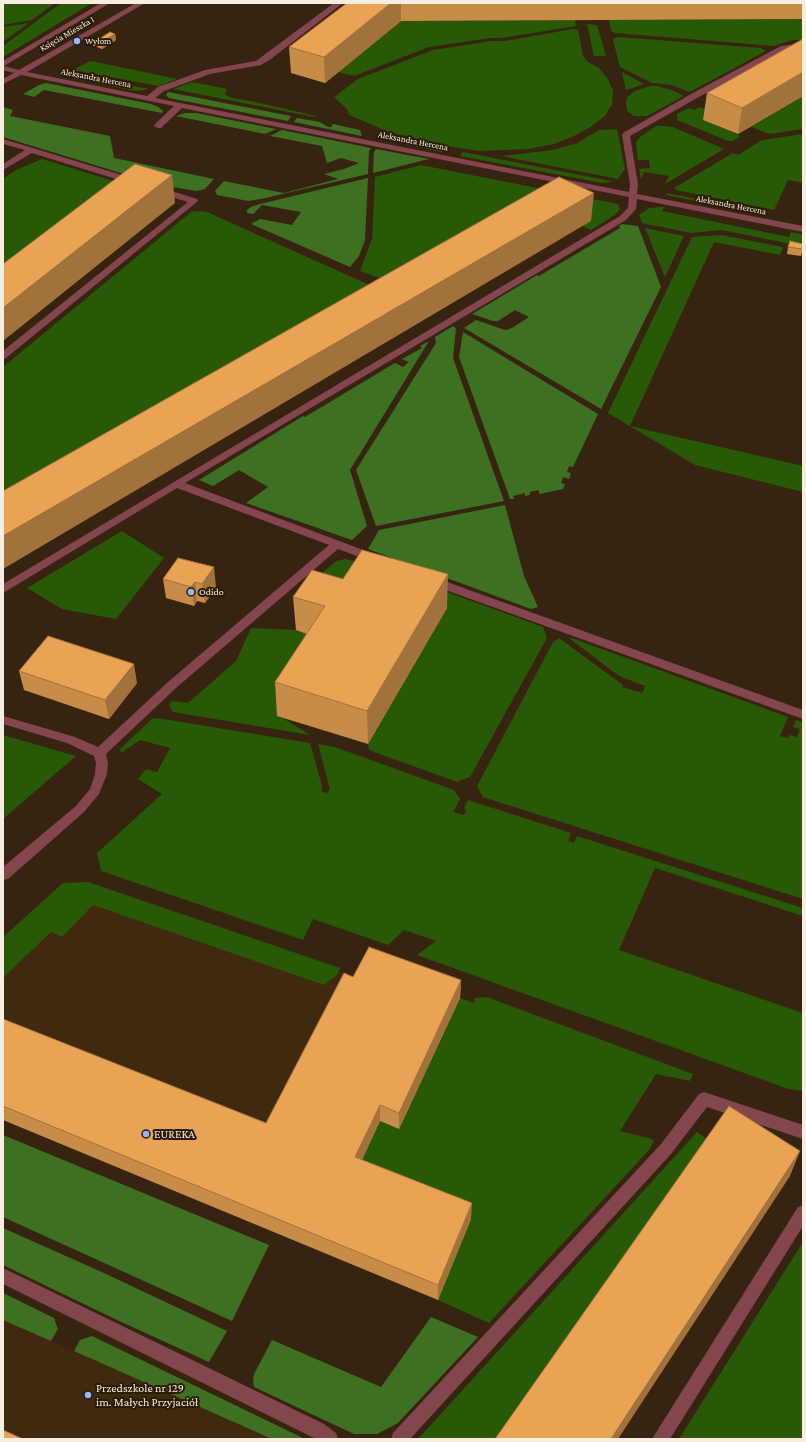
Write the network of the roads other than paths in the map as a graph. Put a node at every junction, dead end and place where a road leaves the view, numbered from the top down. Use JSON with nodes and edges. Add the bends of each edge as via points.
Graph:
{"nodes":[{"id":1,"x":106,"y":3,"type":"edge"},
{"id":2,"x":141,"y":3,"type":"edge"},
{"id":3,"x":339,"y":3,"type":"edge"},
{"id":4,"x":803,"y":44,"type":"edge"},
{"id":5,"x":3,"y":64,"type":"edge"},
{"id":6,"x":3,"y":68,"type":"edge"},
{"id":7,"x":20,"y":72,"type":"junction"},
{"id":8,"x":3,"y":82,"type":"edge"},
{"id":9,"x":148,"y":99,"type":"junction"},
{"id":10,"x":180,"y":105,"type":"junction"},
{"id":11,"x":158,"y":126,"type":"dead end"},
{"id":12,"x":3,"y":141,"type":"edge"},
{"id":13,"x":31,"y":150,"type":"junction"},
{"id":14,"x":3,"y":168,"type":"edge"},
{"id":15,"x":633,"y":195,"type":"junction"},
{"id":16,"x":803,"y":229,"type":"edge"},
{"id":17,"x":3,"y":356,"type":"edge"},
{"id":18,"x":176,"y":484,"type":"junction"},
{"id":19,"x":336,"y":545,"type":"junction"},
{"id":20,"x":388,"y":564,"type":"edge"},
{"id":21,"x":424,"y":577,"type":"edge"},
{"id":22,"x":3,"y":589,"type":"edge"},
{"id":23,"x":803,"y":715,"type":"edge"},
{"id":24,"x":3,"y":720,"type":"edge"},
{"id":25,"x":100,"y":753,"type":"junction"},
{"id":26,"x":3,"y":875,"type":"edge"},
{"id":27,"x":803,"y":1132,"type":"edge"},
{"id":28,"x":803,"y":1212,"type":"edge"},
{"id":29,"x":3,"y":1276,"type":"edge"},
{"id":30,"x":330,"y":1439,"type":"edge"},
{"id":31,"x":399,"y":1439,"type":"edge"},
{"id":32,"x":660,"y":1439,"type":"edge"}],
"edges":[{"from":1,"to":5,"type":"street","name":"Księcia Mieszka I"},
{"from":2,"to":7,"type":"street","name":"Księcia Mieszka I"},
{"from":3,"to":9,"type":"street","via":[[268,57],[258,62],[208,72],[161,89]]},
{"from":4,"to":15,"type":"street","via":[[784,48],[626,135],[634,184]]},
{"from":6,"to":7,"type":"street","name":"Aleksandra Hercena"},
{"from":7,"to":8,"type":"street","name":"Księcia Mieszka I"},
{"from":7,"to":9,"type":"street","name":"Aleksandra Hercena"},
{"from":9,"to":10,"type":"street","name":"Aleksandra Hercena"},
{"from":10,"to":11,"type":"street"},
{"from":10,"to":15,"type":"street","name":"Aleksandra Hercena"},
{"from":12,"to":13,"type":"street"},
{"from":13,"to":14,"type":"street"},
{"from":13,"to":17,"type":"street","via":[[194,201]]},
{"from":15,"to":16,"type":"street","name":"Aleksandra Hercena"},
{"from":15,"to":18,"type":"street","via":[[632,209],[623,218]]},
{"from":18,"to":19,"type":"street"},
{"from":18,"to":22,"type":"street"},
{"from":19,"to":20,"type":"street"},
{"from":19,"to":25,"type":"street","via":[[172,685]]},
{"from":21,"to":23,"type":"street"},
{"from":24,"to":25,"type":"street","via":[[71,740]]},
{"from":25,"to":26,"type":"street","via":[[101,774],[95,791],[80,809]]},
{"from":27,"to":31,"type":"street","via":[[704,1099],[666,1149]]},
{"from":28,"to":32,"type":"street"},
{"from":29,"to":30,"type":"street","via":[[304,1423]]}]}
